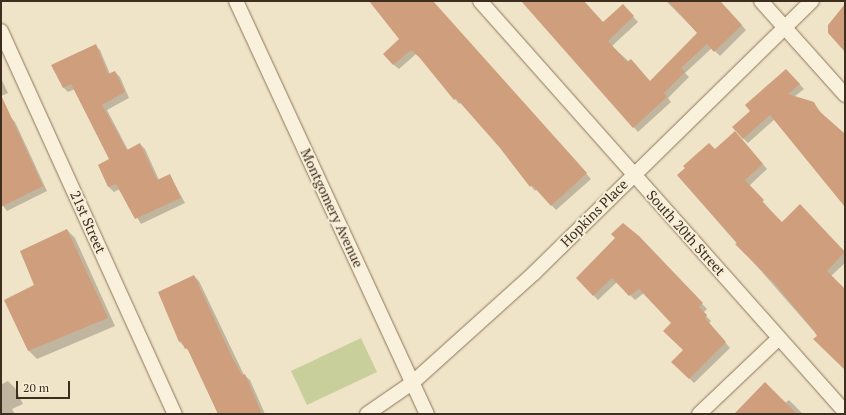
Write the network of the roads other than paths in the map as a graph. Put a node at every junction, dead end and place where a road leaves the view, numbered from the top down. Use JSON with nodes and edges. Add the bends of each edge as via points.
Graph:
{"nodes":[{"id":1,"x":236,"y":1,"type":"edge"},
{"id":2,"x":480,"y":1,"type":"edge"},
{"id":3,"x":761,"y":1,"type":"edge"},
{"id":4,"x":812,"y":1,"type":"edge"},
{"id":5,"x":785,"y":28,"type":"junction"},
{"id":6,"x":1,"y":31,"type":"edge"},
{"id":7,"x":845,"y":95,"type":"edge"},
{"id":8,"x":633,"y":174,"type":"junction"},
{"id":9,"x":779,"y":338,"type":"junction"},
{"id":10,"x":412,"y":383,"type":"junction"},
{"id":11,"x":845,"y":412,"type":"edge"},
{"id":12,"x":175,"y":414,"type":"edge"},
{"id":13,"x":367,"y":414,"type":"edge"},
{"id":14,"x":427,"y":414,"type":"edge"},
{"id":15,"x":699,"y":414,"type":"edge"}],
"edges":[{"from":1,"to":10,"type":"street","name":"Montgomery Avenue"},
{"from":2,"to":8,"type":"street","name":"South 20th Street"},
{"from":3,"to":5,"type":"street"},
{"from":4,"to":5,"type":"street","name":"Hopkins Place"},
{"from":5,"to":7,"type":"street"},
{"from":5,"to":8,"type":"street","name":"Hopkins Place"},
{"from":6,"to":12,"type":"street","name":"21st Street"},
{"from":8,"to":9,"type":"street","name":"South 20th Street"},
{"from":8,"to":10,"type":"street","name":"Hopkins Place","via":[[534,273]]},
{"from":9,"to":11,"type":"street","name":"South 20th Street"},
{"from":9,"to":15,"type":"street"},
{"from":10,"to":13,"type":"street","name":"Hopkins Place"},
{"from":10,"to":14,"type":"street","name":"Montgomery Avenue"}]}
